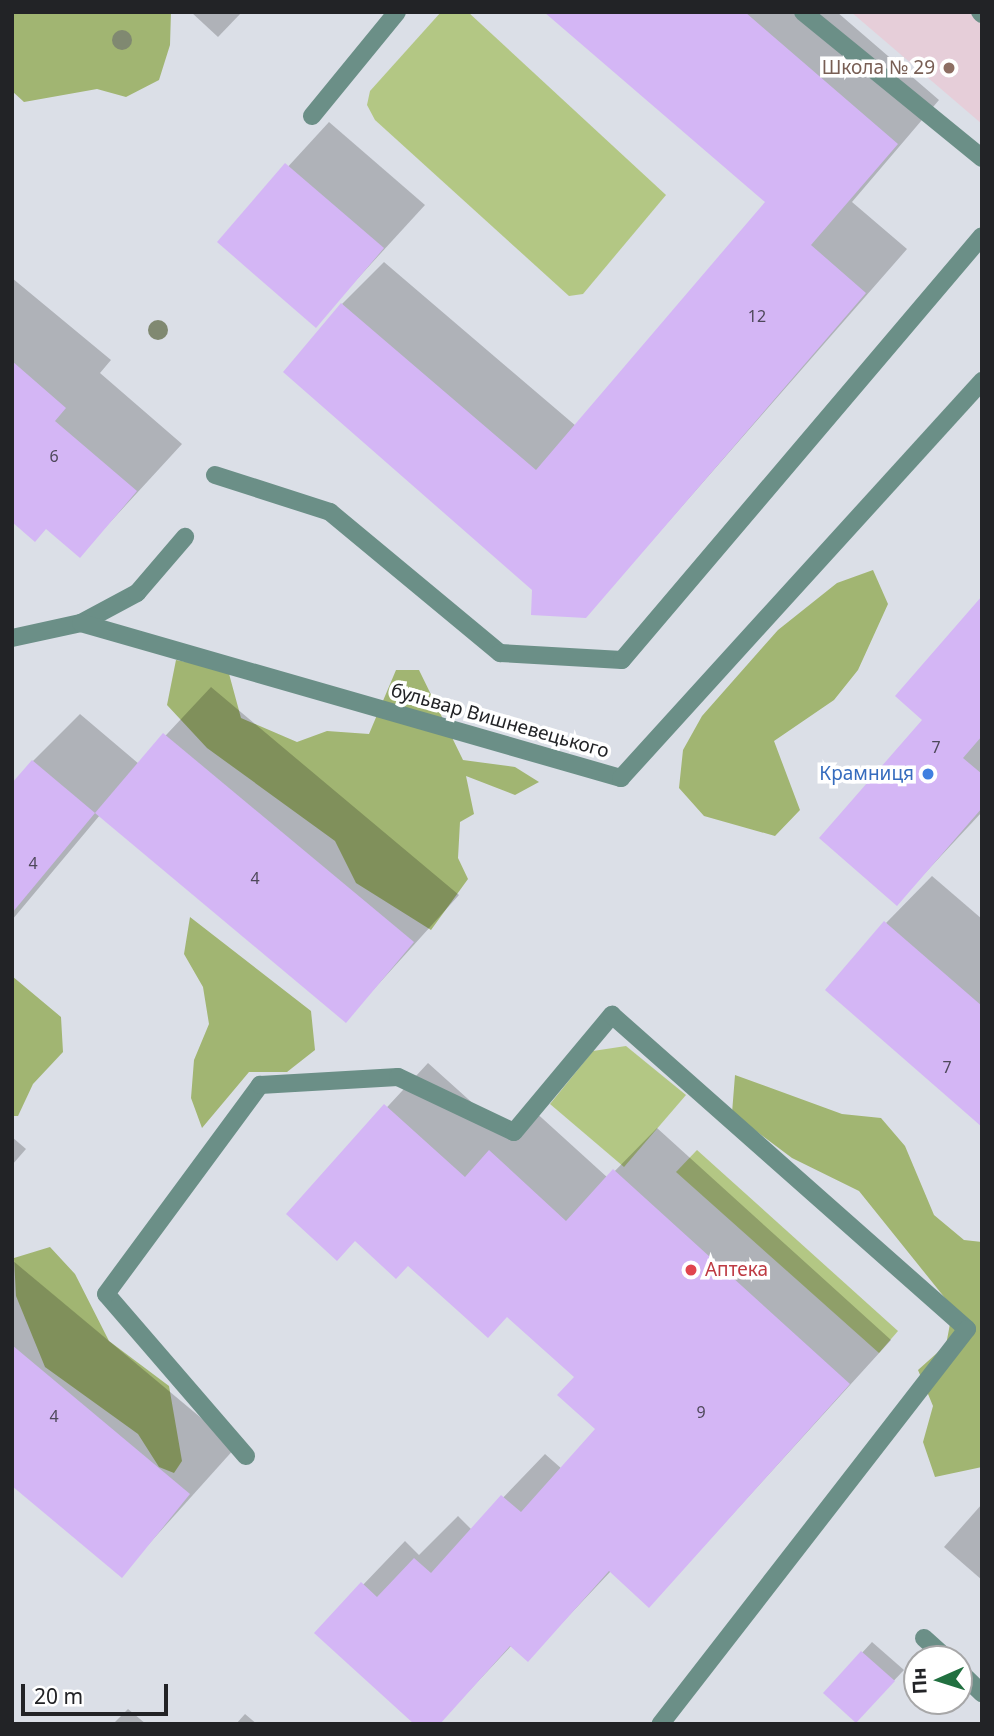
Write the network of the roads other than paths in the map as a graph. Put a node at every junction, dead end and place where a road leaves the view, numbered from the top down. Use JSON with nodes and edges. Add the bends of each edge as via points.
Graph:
{"nodes":[{"id":1,"x":397,"y":12,"type":"edge"},
{"id":2,"x":803,"y":12,"type":"edge"},
{"id":3,"x":312,"y":116,"type":"dead end"},
{"id":4,"x":982,"y":158,"type":"edge"},
{"id":5,"x":982,"y":236,"type":"edge"},
{"id":6,"x":982,"y":382,"type":"edge"},
{"id":7,"x":215,"y":475,"type":"dead end"},
{"id":8,"x":185,"y":537,"type":"dead end"},
{"id":9,"x":81,"y":623,"type":"junction"},
{"id":10,"x":12,"y":638,"type":"edge"},
{"id":11,"x":246,"y":1456,"type":"dead end"},
{"id":12,"x":924,"y":1638,"type":"dead end"},
{"id":13,"x":932,"y":1645,"type":"edge"},
{"id":14,"x":661,"y":1724,"type":"edge"}],
"edges":[{"from":1,"to":3,"type":"street"},
{"from":2,"to":4,"type":"street"},
{"from":5,"to":7,"type":"street","via":[[622,660],[500,653],[330,512]]},
{"from":6,"to":9,"type":"street","name":"бульвар Вишневецького","via":[[621,778]]},
{"from":8,"to":9,"type":"street","via":[[136,593]]},
{"from":9,"to":10,"type":"street","name":"бульвар Вишневецького"},
{"from":11,"to":14,"type":"street","via":[[106,1294],[260,1085],[398,1077],[514,1132],[611,1015],[967,1329]]},
{"from":12,"to":13,"type":"street"}]}
